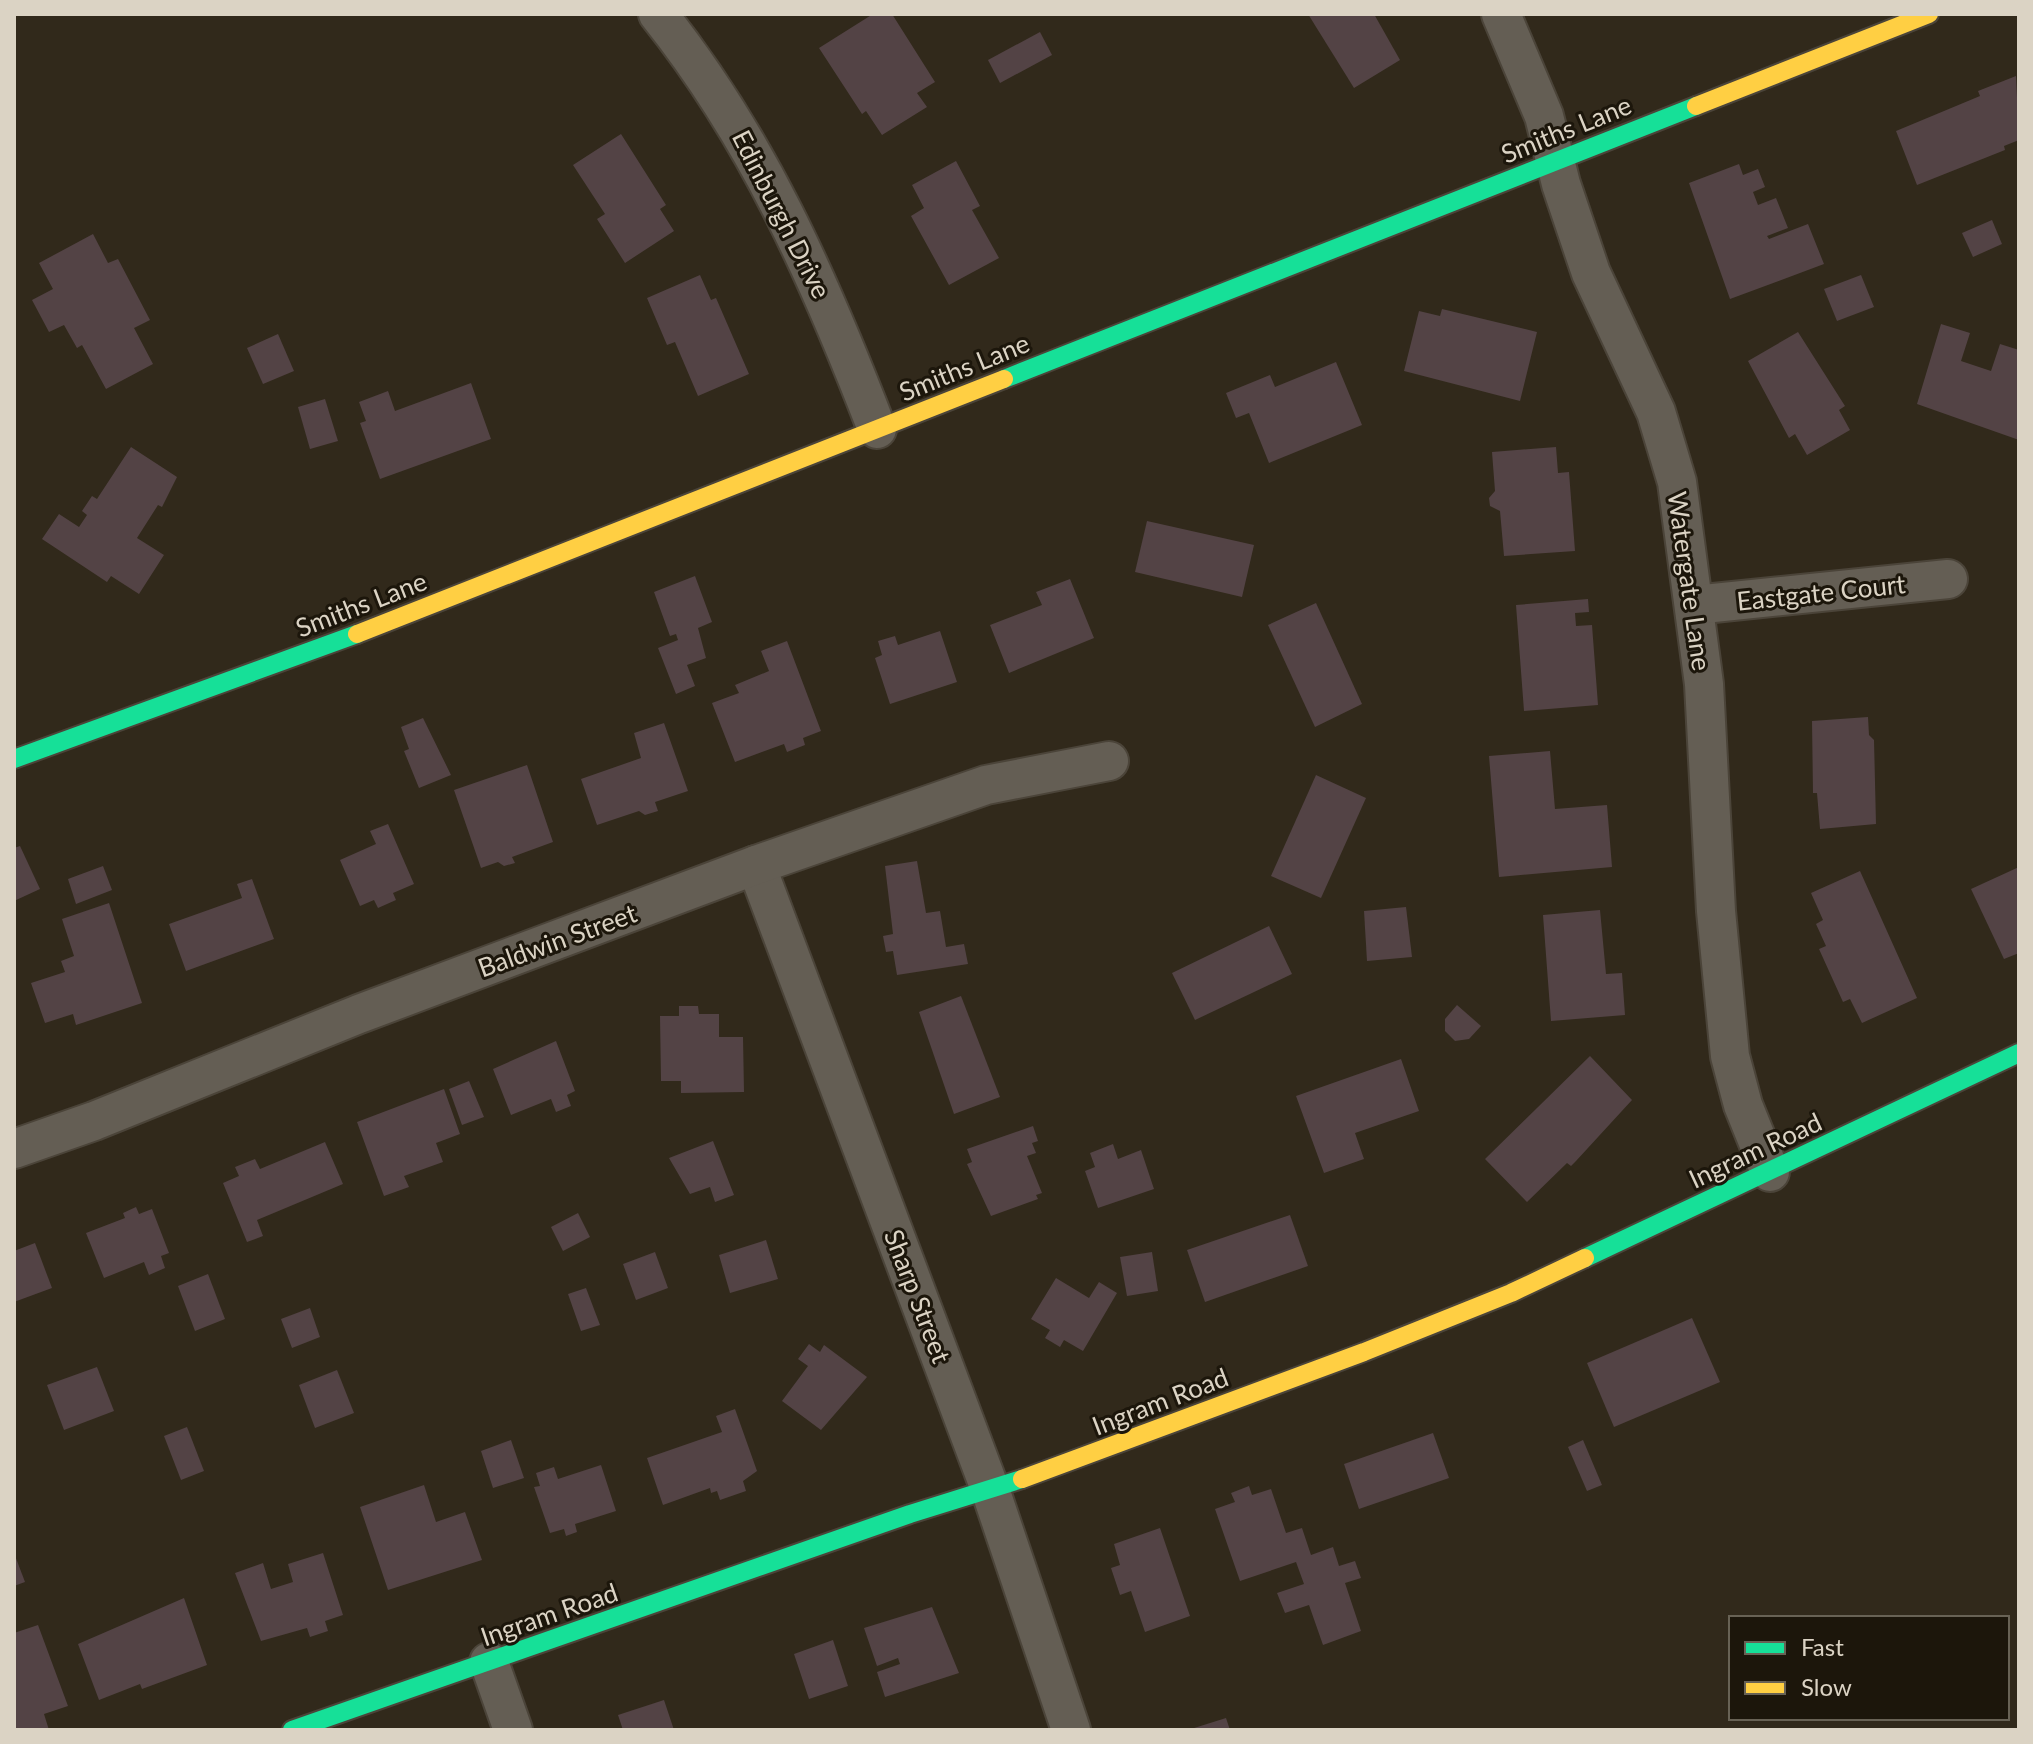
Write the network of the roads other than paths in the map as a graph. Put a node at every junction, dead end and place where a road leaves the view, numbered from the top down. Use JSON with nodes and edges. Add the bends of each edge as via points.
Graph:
{"nodes":[{"id":1,"x":658,"y":14,"type":"edge"},
{"id":2,"x":1501,"y":14,"type":"edge"},
{"id":3,"x":1929,"y":14,"type":"edge"},
{"id":4,"x":1556,"y":160,"type":"junction"},
{"id":5,"x":877,"y":429,"type":"junction"},
{"id":6,"x":1948,"y":579,"type":"dead end"},
{"id":7,"x":1694,"y":605,"type":"junction"},
{"id":8,"x":14,"y":759,"type":"edge"},
{"id":9,"x":1109,"y":761,"type":"dead end"},
{"id":10,"x":756,"y":865,"type":"junction"},
{"id":11,"x":2019,"y":1053,"type":"edge"},
{"id":12,"x":14,"y":1149,"type":"edge"},
{"id":13,"x":1770,"y":1172,"type":"junction"},
{"id":14,"x":990,"y":1489,"type":"junction"},
{"id":15,"x":489,"y":1662,"type":"junction"},
{"id":16,"x":292,"y":1730,"type":"edge"},
{"id":17,"x":513,"y":1730,"type":"edge"},
{"id":18,"x":1071,"y":1730,"type":"edge"}],
"edges":[{"from":1,"to":5,"type":"street","name":"Edinburgh Drive","via":[[700,66],[753,152],[812,265]]},
{"from":2,"to":4,"type":"street","name":"Watergate Lane","via":[[1544,116]]},
{"from":3,"to":4,"type":"street","name":"Smiths Lane"},
{"from":4,"to":5,"type":"street","name":"Smiths Lane"},
{"from":4,"to":7,"type":"street","name":"Watergate Lane","via":[[1591,273],[1656,412],[1677,482]]},
{"from":5,"to":8,"type":"street","name":"Smiths Lane","via":[[345,639]]},
{"from":6,"to":7,"type":"street","name":"Eastgate Court"},
{"from":7,"to":13,"type":"street","name":"Watergate Lane","via":[[1730,1056]]},
{"from":9,"to":10,"type":"street","name":"Baldwin Street","via":[[986,785]]},
{"from":10,"to":12,"type":"street","name":"Baldwin Street"},
{"from":10,"to":14,"type":"street","name":"Sharp Street"},
{"from":11,"to":13,"type":"street","name":"Ingram Road"},
{"from":13,"to":14,"type":"street","name":"Ingram Road","via":[[1511,1293]]},
{"from":14,"to":15,"type":"street","name":"Ingram Road"},
{"from":14,"to":18,"type":"street","name":"Sharp Street"},
{"from":15,"to":16,"type":"street","name":"Ingram Road"},
{"from":15,"to":17,"type":"street"}]}
